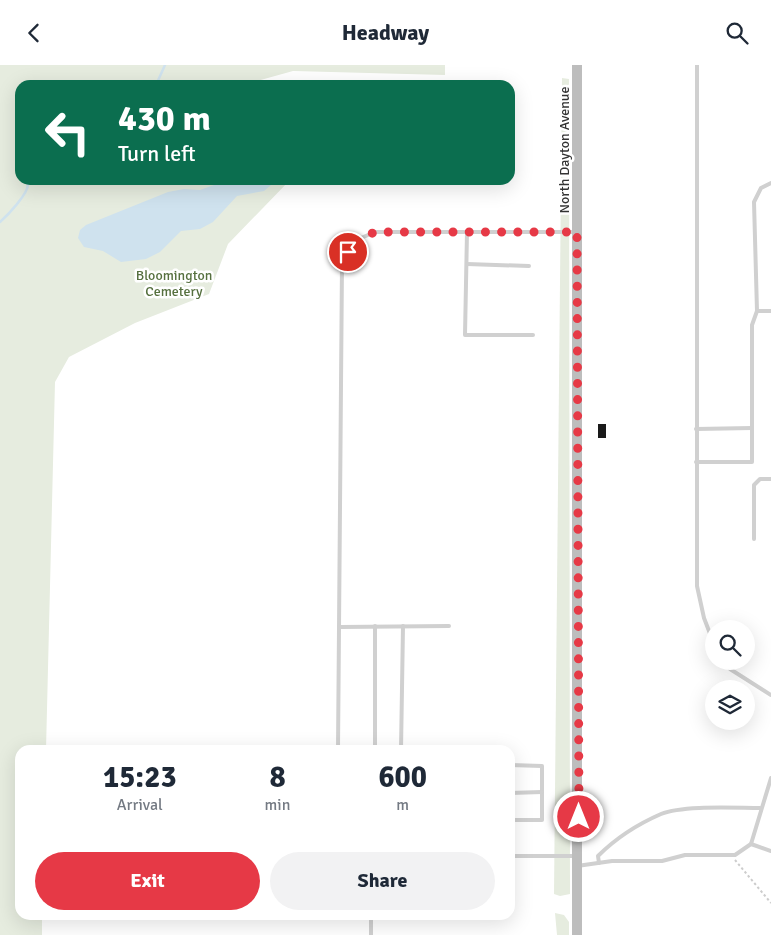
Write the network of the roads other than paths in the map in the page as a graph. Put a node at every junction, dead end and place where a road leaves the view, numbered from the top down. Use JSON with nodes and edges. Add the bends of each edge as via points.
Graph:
{"nodes":[{"id":1,"x":577,"y":65,"type":"edge"},
{"id":2,"x":697,"y":65,"type":"edge"},
{"id":3,"x":771,"y":183,"type":"edge"},
{"id":4,"x":467,"y":232,"type":"junction"},
{"id":5,"x":577,"y":232,"type":"junction"},
{"id":6,"x":467,"y":265,"type":"junction"},
{"id":7,"x":529,"y":265,"type":"dead end"},
{"id":8,"x":757,"y":311,"type":"junction"},
{"id":9,"x":771,"y":311,"type":"edge"},
{"id":10,"x":533,"y":335,"type":"dead end"},
{"id":11,"x":752,"y":428,"type":"junction"},
{"id":12,"x":696,"y":429,"type":"junction"},
{"id":13,"x":696,"y":462,"type":"junction"},
{"id":14,"x":771,"y":479,"type":"edge"},
{"id":15,"x":754,"y":539,"type":"dead end"},
{"id":16,"x":705,"y":621,"type":"edge"},
{"id":17,"x":375,"y":626,"type":"junction"},
{"id":18,"x":403,"y":626,"type":"junction"},
{"id":19,"x":449,"y":626,"type":"dead end"},
{"id":20,"x":340,"y":627,"type":"junction"},
{"id":21,"x":732,"y":670,"type":"edge"},
{"id":22,"x":771,"y":695,"type":"edge"},
{"id":23,"x":338,"y":745,"type":"edge"},
{"id":24,"x":375,"y":745,"type":"edge"},
{"id":25,"x":401,"y":745,"type":"edge"},
{"id":26,"x":515,"y":765,"type":"edge"},
{"id":27,"x":771,"y":778,"type":"edge"},
{"id":28,"x":542,"y":792,"type":"junction"},
{"id":29,"x":515,"y":793,"type":"edge"},
{"id":30,"x":760,"y":808,"type":"junction"},
{"id":31,"x":515,"y":820,"type":"edge"},
{"id":32,"x":751,"y":844,"type":"junction"},
{"id":33,"x":771,"y":851,"type":"edge"},
{"id":34,"x":515,"y":856,"type":"edge"},
{"id":35,"x":578,"y":861,"type":"junction"},
{"id":36,"x":599,"y":863,"type":"junction"},
{"id":37,"x":371,"y":920,"type":"edge"},
{"id":38,"x":371,"y":935,"type":"edge"},
{"id":39,"x":577,"y":935,"type":"edge"}],
"edges":[{"from":1,"to":5,"type":"main road","name":"North Dayton Avenue"},
{"from":2,"to":12,"type":"lane"},
{"from":3,"to":8,"type":"lane","via":[[761,188],[754,202]]},
{"from":4,"to":5,"type":"lane"},
{"from":4,"to":6,"type":"lane"},
{"from":4,"to":20,"type":"lane","via":[[375,232],[354,241],[342,263]]},
{"from":5,"to":35,"type":"main road","name":"North Dayton Avenue"},
{"from":6,"to":7,"type":"lane"},
{"from":6,"to":10,"type":"lane","via":[[466,335]]},
{"from":8,"to":9,"type":"lane"},
{"from":8,"to":11,"type":"lane","via":[[752,325]]},
{"from":11,"to":12,"type":"lane"},
{"from":11,"to":13,"type":"lane","via":[[752,462]]},
{"from":12,"to":13,"type":"lane"},
{"from":13,"to":16,"type":"lane","via":[[697,586]]},
{"from":14,"to":15,"type":"lane","via":[[760,479],[754,485]]},
{"from":17,"to":18,"type":"lane"},
{"from":17,"to":20,"type":"lane"},
{"from":17,"to":24,"type":"lane"},
{"from":18,"to":19,"type":"lane"},
{"from":18,"to":25,"type":"lane"},
{"from":20,"to":23,"type":"lane"},
{"from":21,"to":22,"type":"lane"},
{"from":26,"to":28,"type":"lane","via":[[542,766]]},
{"from":27,"to":30,"type":"lane"},
{"from":28,"to":29,"type":"lane"},
{"from":28,"to":31,"type":"lane","via":[[542,820]]},
{"from":30,"to":32,"type":"lane"},
{"from":30,"to":36,"type":"lane","via":[[707,808],[662,814],[612,842],[598,857]]},
{"from":32,"to":33,"type":"lane"},
{"from":32,"to":36,"type":"lane","via":[[733,855],[684,855],[662,861]]},
{"from":34,"to":35,"type":"lane"},
{"from":35,"to":36,"type":"lane"},
{"from":35,"to":39,"type":"main road","name":"North Dayton Avenue"},
{"from":37,"to":38,"type":"lane"}]}
